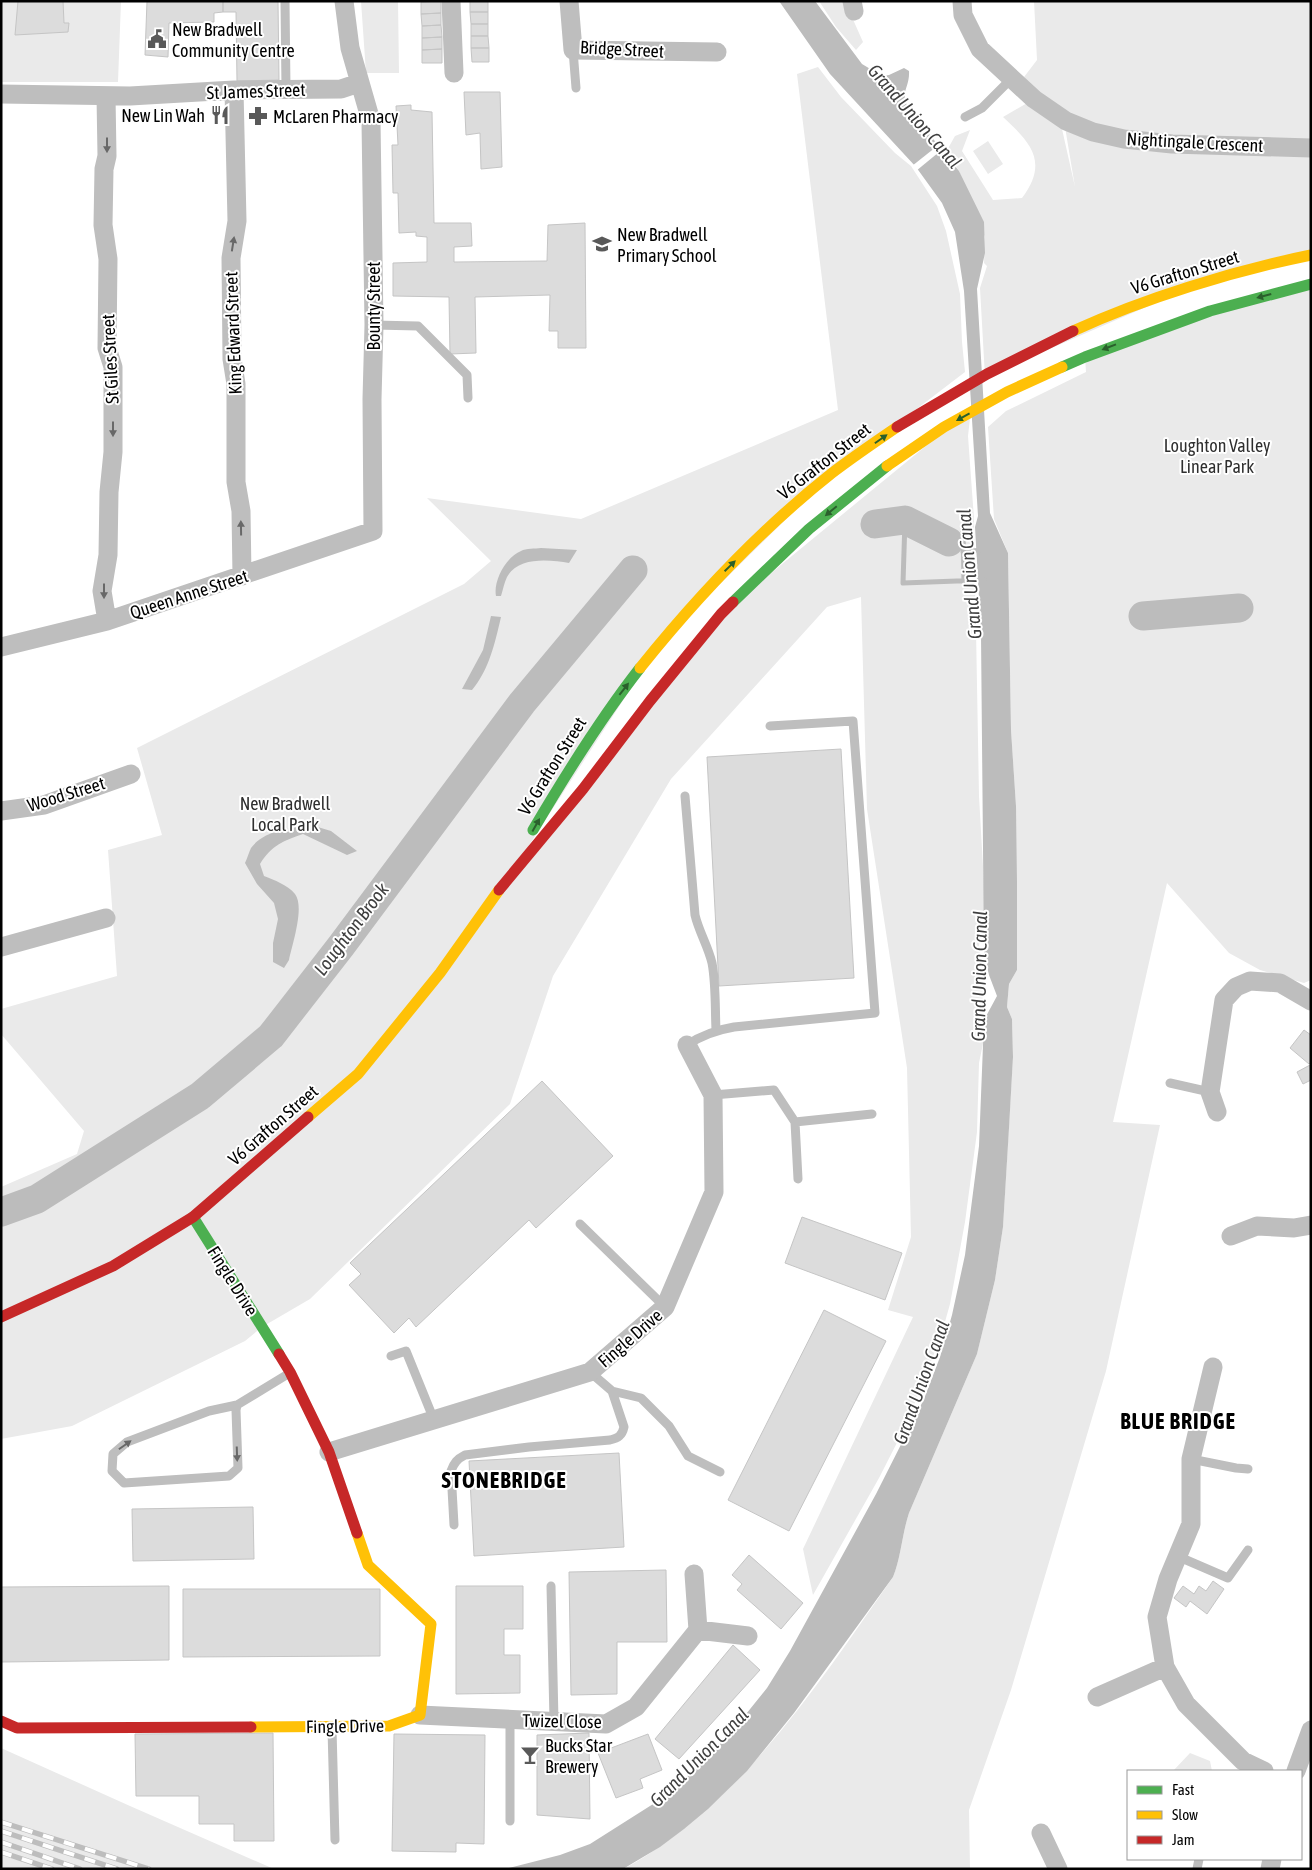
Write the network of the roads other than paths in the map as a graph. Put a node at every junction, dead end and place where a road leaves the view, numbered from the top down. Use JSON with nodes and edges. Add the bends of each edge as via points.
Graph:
{"nodes":[{"id":1,"x":285,"y":1,"type":"edge"},
{"id":2,"x":344,"y":1,"type":"edge"},
{"id":3,"x":452,"y":1,"type":"edge"},
{"id":4,"x":569,"y":1,"type":"edge"},
{"id":5,"x":962,"y":1,"type":"edge"},
{"id":6,"x":573,"y":50,"type":"junction"},
{"id":7,"x":717,"y":52,"type":"dead end"},
{"id":8,"x":454,"y":73,"type":"dead end"},
{"id":9,"x":1012,"y":78,"type":"junction"},
{"id":10,"x":359,"y":83,"type":"junction"},
{"id":11,"x":576,"y":88,"type":"dead end"},
{"id":12,"x":234,"y":90,"type":"junction"},
{"id":13,"x":286,"y":90,"type":"junction"},
{"id":14,"x":1,"y":94,"type":"edge"},
{"id":15,"x":106,"y":96,"type":"junction"},
{"id":16,"x":964,"y":117,"type":"dead end"},
{"id":17,"x":1311,"y":148,"type":"edge"},
{"id":18,"x":1311,"y":254,"type":"edge"},
{"id":19,"x":1311,"y":284,"type":"edge"},
{"id":20,"x":374,"y":325,"type":"junction"},
{"id":21,"x":468,"y":398,"type":"dead end"},
{"id":22,"x":373,"y":531,"type":"joint"},
{"id":23,"x":242,"y":576,"type":"junction"},
{"id":24,"x":107,"y":621,"type":"junction"},
{"id":25,"x":1,"y":647,"type":"edge"},
{"id":26,"x":770,"y":726,"type":"dead end"},
{"id":27,"x":131,"y":774,"type":"dead end"},
{"id":28,"x":685,"y":796,"type":"dead end"},
{"id":29,"x":1,"y":811,"type":"edge"},
{"id":30,"x":504,"y":884,"type":"junction"},
{"id":31,"x":106,"y":918,"type":"dead end"},
{"id":32,"x":1,"y":946,"type":"edge"},
{"id":33,"x":1311,"y":1001,"type":"edge"},
{"id":34,"x":716,"y":1030,"type":"junction"},
{"id":35,"x":687,"y":1045,"type":"joint"},
{"id":36,"x":1170,"y":1083,"type":"dead end"},
{"id":37,"x":1210,"y":1092,"type":"junction"},
{"id":38,"x":713,"y":1096,"type":"junction"},
{"id":39,"x":1216,"y":1112,"type":"dead end"},
{"id":40,"x":872,"y":1114,"type":"dead end"},
{"id":41,"x":795,"y":1122,"type":"junction"},
{"id":42,"x":798,"y":1179,"type":"dead end"},
{"id":43,"x":193,"y":1217,"type":"junction"},
{"id":44,"x":580,"y":1224,"type":"dead end"},
{"id":45,"x":1311,"y":1226,"type":"edge"},
{"id":46,"x":1231,"y":1236,"type":"dead end"},
{"id":47,"x":665,"y":1307,"type":"junction"},
{"id":48,"x":1,"y":1317,"type":"edge"},
{"id":49,"x":391,"y":1356,"type":"dead end"},
{"id":50,"x":1213,"y":1367,"type":"dead end"},
{"id":51,"x":290,"y":1372,"type":"junction"},
{"id":52,"x":590,"y":1372,"type":"junction"},
{"id":53,"x":612,"y":1391,"type":"junction"},
{"id":54,"x":237,"y":1406,"type":"junction"},
{"id":55,"x":434,"y":1420,"type":"junction"},
{"id":56,"x":329,"y":1452,"type":"junction"},
{"id":57,"x":1191,"y":1459,"type":"junction"},
{"id":58,"x":1248,"y":1469,"type":"dead end"},
{"id":59,"x":720,"y":1472,"type":"dead end"},
{"id":60,"x":454,"y":1525,"type":"dead end"},
{"id":61,"x":1248,"y":1550,"type":"dead end"},
{"id":62,"x":1177,"y":1556,"type":"junction"},
{"id":63,"x":694,"y":1574,"type":"dead end"},
{"id":64,"x":551,"y":1586,"type":"dead end"},
{"id":65,"x":698,"y":1630,"type":"junction"},
{"id":66,"x":748,"y":1636,"type":"dead end"},
{"id":67,"x":1165,"y":1667,"type":"junction"},
{"id":68,"x":1097,"y":1697,"type":"dead end"},
{"id":69,"x":420,"y":1716,"type":"junction"},
{"id":70,"x":510,"y":1719,"type":"junction"},
{"id":71,"x":1,"y":1721,"type":"edge"},
{"id":72,"x":554,"y":1722,"type":"junction"},
{"id":73,"x":332,"y":1726,"type":"junction"},
{"id":74,"x":1310,"y":1732,"type":"edge"},
{"id":75,"x":1262,"y":1770,"type":"edge"},
{"id":76,"x":1296,"y":1770,"type":"edge"},
{"id":77,"x":510,"y":1821,"type":"dead end"},
{"id":78,"x":1041,"y":1833,"type":"dead end"},
{"id":79,"x":335,"y":1840,"type":"dead end"},
{"id":80,"x":1058,"y":1869,"type":"edge"}],
"edges":[{"from":1,"to":13,"type":"lane"},
{"from":2,"to":10,"type":"street","name":"Bounty Street","via":[[350,48]]},
{"from":3,"to":8,"type":"street"},
{"from":4,"to":6,"type":"street","name":"Bridge Street"},
{"from":5,"to":9,"type":"street","name":"Nightingale Crescent","via":[[963,15],[980,49]]},
{"from":6,"to":7,"type":"street","name":"Bridge Street"},
{"from":6,"to":11,"type":"lane"},
{"from":9,"to":16,"type":"lane","via":[[982,108]]},
{"from":9,"to":17,"type":"street","name":"Nightingale Crescent","via":[[1034,99],[1092,132],[1172,144]]},
{"from":10,"to":13,"type":"street","name":"St James Street","via":[[341,89]]},
{"from":10,"to":20,"type":"street","name":"Bounty Street","via":[[371,121]]},
{"from":12,"to":13,"type":"street","name":"St James Street"},
{"from":12,"to":15,"type":"street","name":"St James Street"},
{"from":23,"to":12,"type":"street","name":"King Edward Street","one_way":true,"via":[[241,511],[236,482],[236,384],[232,359],[231,258],[237,221]]},
{"from":14,"to":15,"type":"street","name":"St James Street"},
{"from":15,"to":24,"type":"street","name":"St Giles Street","one_way":true,"via":[[103,225],[108,259],[107,348],[112,367],[113,452],[108,555],[102,591]]},
{"from":30,"to":18,"type":"street","name":"V6 Grafton Street","one_way":true,"via":[[555,792],[606,713],[660,642],[720,575],[789,509],[833,473],[952,392],[1106,316],[1199,284]]},
{"from":19,"to":30,"type":"street","name":"V6 Grafton Street","one_way":true,"via":[[1210,311],[1085,357],[1007,392],[944,427],[873,476],[809,529],[721,614]]},
{"from":20,"to":21,"type":"lane","via":[[418,326],[467,375]]},
{"from":20,"to":22,"type":"street","name":"Bounty Street"},
{"from":22,"to":23,"type":"street","name":"Queen Anne Street"},
{"from":23,"to":24,"type":"street","name":"Queen Anne Street"},
{"from":24,"to":25,"type":"street","name":"Queen Anne Street"},
{"from":26,"to":34,"type":"lane","via":[[853,721],[876,1013]]},
{"from":27,"to":29,"type":"street","name":"Wood Street","via":[[44,804]]},
{"from":28,"to":34,"type":"lane","via":[[694,915],[713,966]]},
{"from":30,"to":43,"type":"street","name":"V6 Grafton Street","via":[[440,973],[358,1074]]},
{"from":31,"to":32,"type":"street"},
{"from":33,"to":37,"type":"street","via":[[1280,984],[1250,981],[1236,987],[1224,1000]]},
{"from":34,"to":35,"type":"lane"},
{"from":35,"to":38,"type":"street","name":"Fingle Drive"},
{"from":36,"to":37,"type":"lane"},
{"from":37,"to":39,"type":"street"},
{"from":38,"to":41,"type":"lane","via":[[774,1090]]},
{"from":38,"to":47,"type":"street","name":"Fingle Drive","via":[[714,1192]]},
{"from":40,"to":41,"type":"lane"},
{"from":41,"to":42,"type":"lane"},
{"from":43,"to":48,"type":"street","name":"V6 Grafton Street","via":[[113,1266]]},
{"from":43,"to":51,"type":"street","name":"Fingle Drive"},
{"from":44,"to":47,"type":"lane"},
{"from":45,"to":46,"type":"street","via":[[1256,1226]]},
{"from":47,"to":52,"type":"street","name":"Fingle Drive"},
{"from":49,"to":55,"type":"lane","via":[[406,1351]]},
{"from":50,"to":57,"type":"street"},
{"from":51,"to":54,"type":"lane"},
{"from":51,"to":56,"type":"street","name":"Fingle Drive"},
{"from":52,"to":53,"type":"lane"},
{"from":52,"to":55,"type":"street","name":"Fingle Drive"},
{"from":53,"to":59,"type":"lane","via":[[641,1398],[669,1426],[688,1456]]},
{"from":53,"to":60,"type":"lane","via":[[624,1428],[618,1438],[459,1458],[451,1471]]},
{"from":54,"to":54,"type":"lane","one_way":true,"via":[[238,1468],[229,1476],[124,1483],[112,1471],[113,1454],[127,1442],[209,1411]]},
{"from":55,"to":56,"type":"street","name":"Fingle Drive"},
{"from":56,"to":69,"type":"street","name":"Fingle Drive","via":[[368,1565],[431,1624]]},
{"from":57,"to":58,"type":"lane"},
{"from":57,"to":62,"type":"street","via":[[1191,1524]]},
{"from":61,"to":62,"type":"lane","via":[[1228,1578]]},
{"from":62,"to":67,"type":"street","via":[[1157,1617]]},
{"from":63,"to":65,"type":"street"},
{"from":64,"to":72,"type":"lane"},
{"from":65,"to":66,"type":"street"},
{"from":65,"to":72,"type":"street","name":"Twizel Close","via":[[636,1707],[606,1724]]},
{"from":67,"to":68,"type":"street"},
{"from":67,"to":75,"type":"street","via":[[1186,1704],[1243,1761]]},
{"from":69,"to":70,"type":"street","name":"Twizel Close"},
{"from":69,"to":73,"type":"street","name":"Fingle Drive","via":[[389,1726]]},
{"from":70,"to":72,"type":"street","name":"Twizel Close"},
{"from":70,"to":77,"type":"lane"},
{"from":71,"to":73,"type":"street","name":"Fingle Drive","via":[[17,1728]]},
{"from":73,"to":79,"type":"lane"},
{"from":74,"to":76,"type":"street"},
{"from":78,"to":80,"type":"street"}]}
